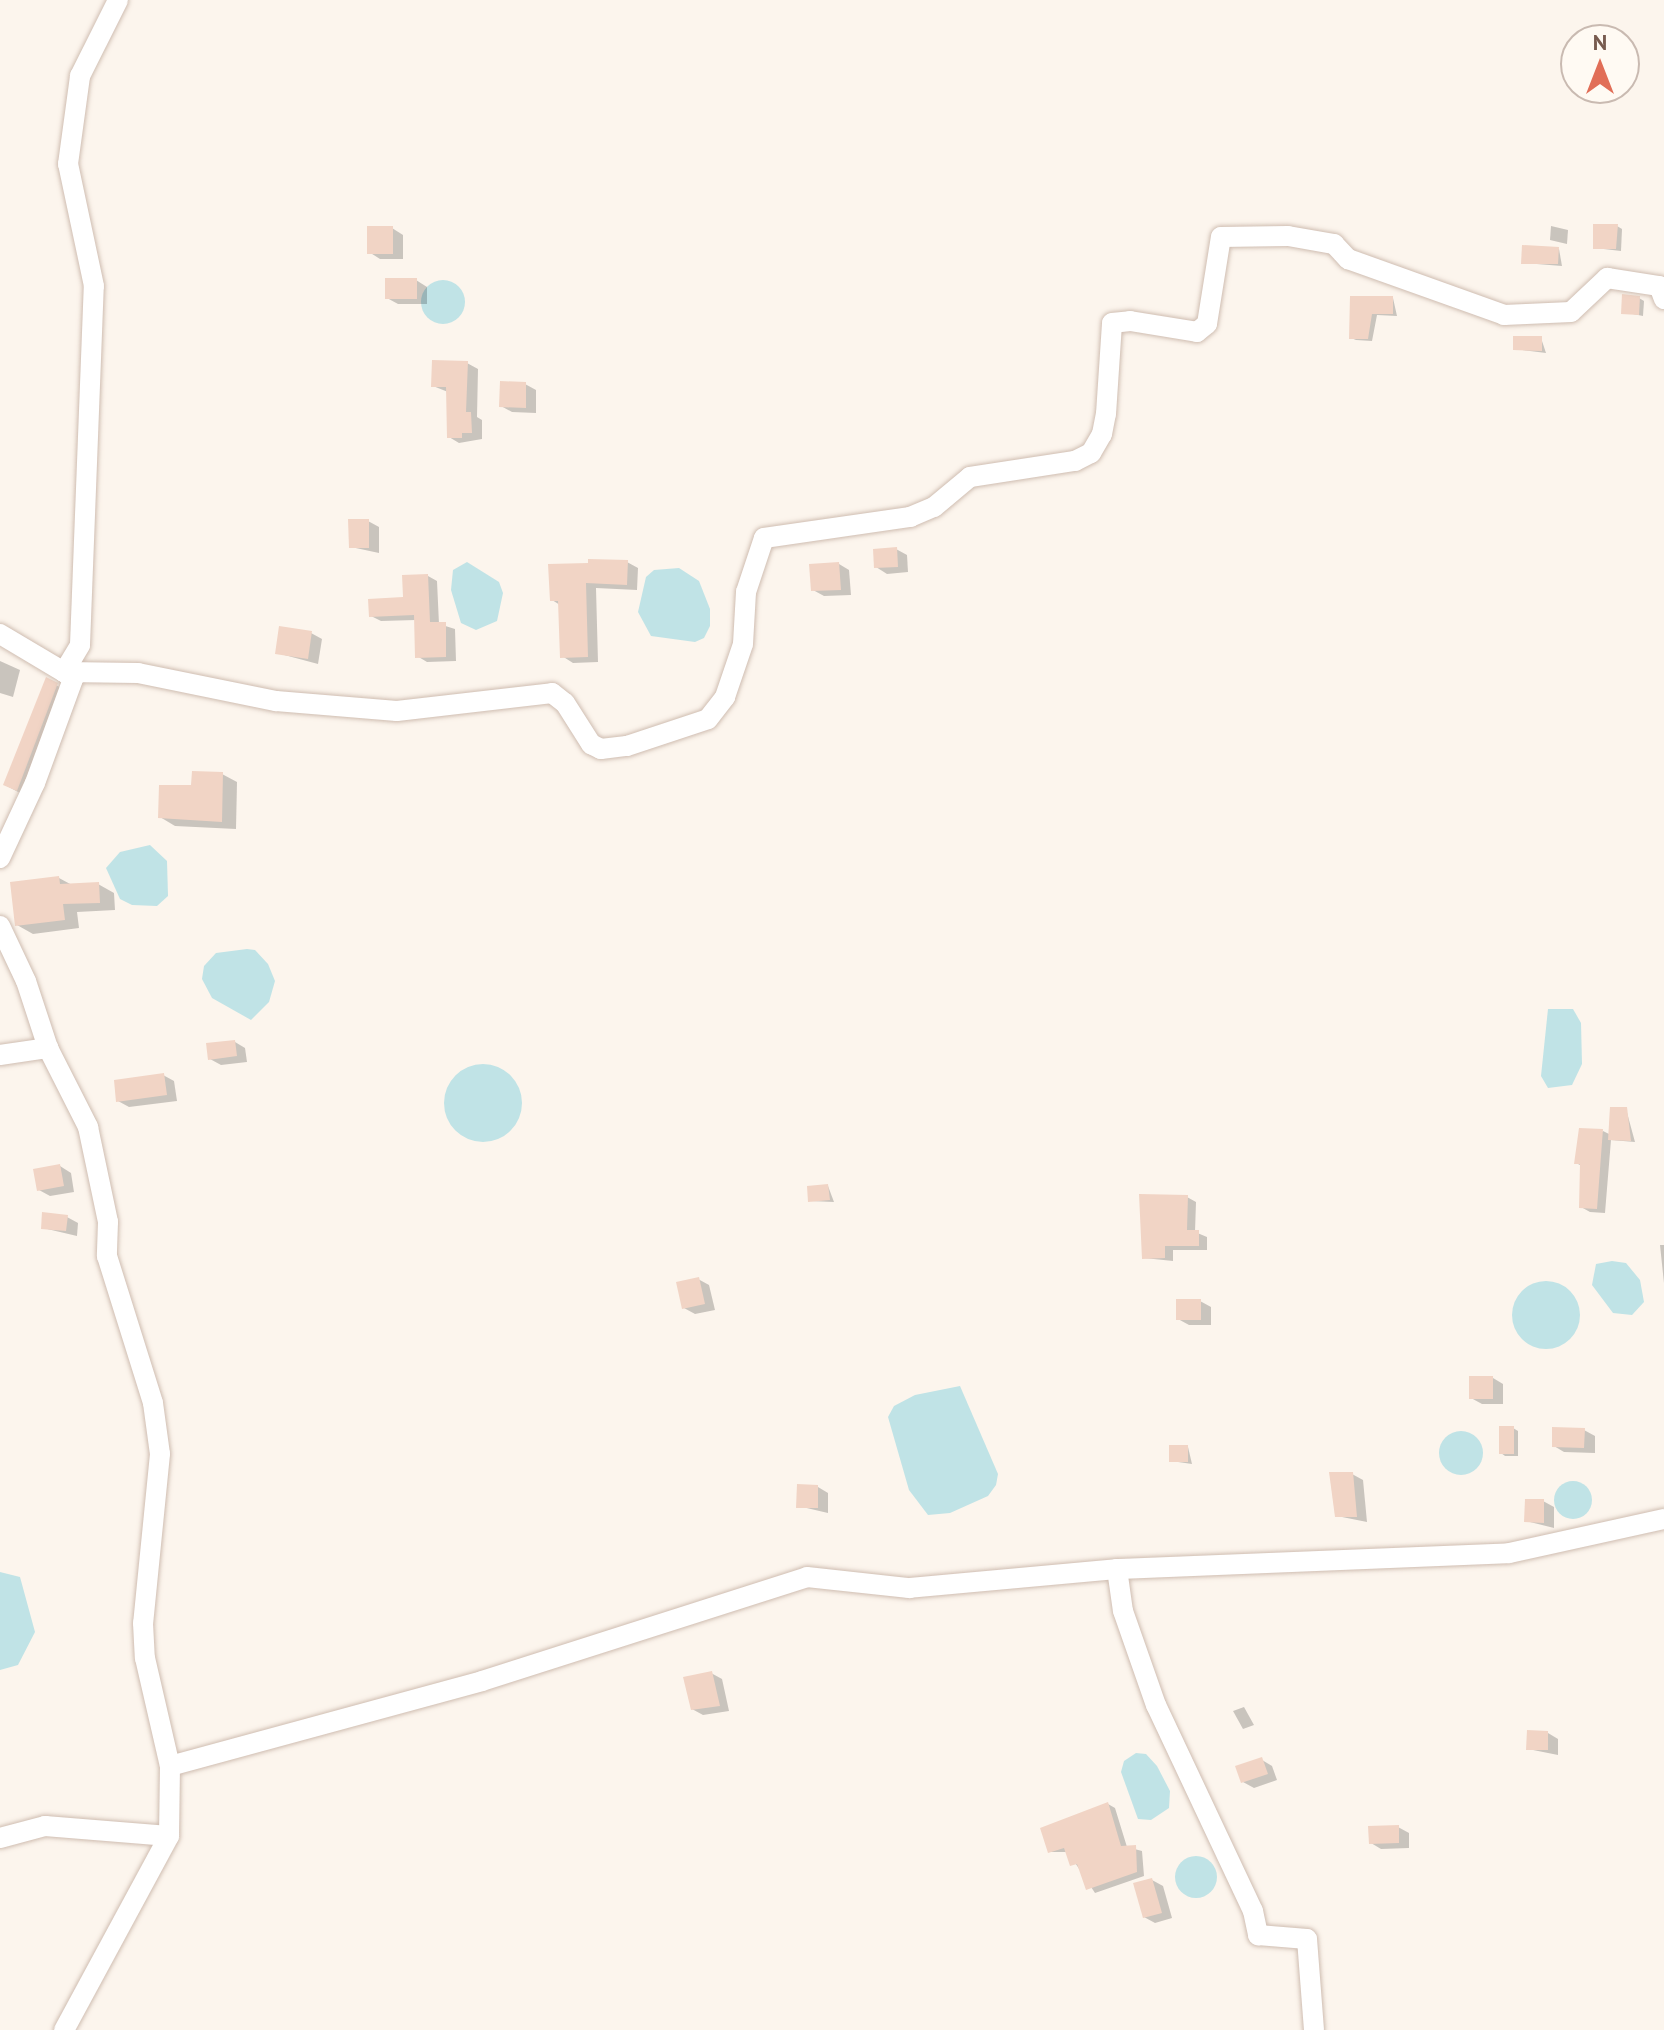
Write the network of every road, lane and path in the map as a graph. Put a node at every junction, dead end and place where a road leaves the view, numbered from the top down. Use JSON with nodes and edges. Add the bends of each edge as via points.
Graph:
{"nodes":[{"id":1,"x":118,"y":0,"type":"edge"},
{"id":2,"x":1664,"y":299,"type":"edge"},
{"id":3,"x":0,"y":634,"type":"edge"},
{"id":4,"x":64,"y":672,"type":"junction"},
{"id":5,"x":0,"y":858,"type":"edge"},
{"id":6,"x":0,"y":926,"type":"edge"},
{"id":7,"x":48,"y":1048,"type":"junction"},
{"id":8,"x":0,"y":1055,"type":"edge"},
{"id":9,"x":1664,"y":1519,"type":"edge"},
{"id":10,"x":1117,"y":1569,"type":"junction"},
{"id":11,"x":170,"y":1766,"type":"junction"},
{"id":12,"x":169,"y":1836,"type":"junction"},
{"id":13,"x":0,"y":1838,"type":"edge"},
{"id":14,"x":64,"y":2030,"type":"edge"},
{"id":15,"x":1314,"y":2030,"type":"edge"}],
"edges":[{"from":1,"to":4,"type":"street","via":[[80,76],[68,164],[94,286],[94,361],[80,645]]},
{"from":2,"to":4,"type":"street","via":[[1659,286],[1607,278],[1571,312],[1504,315],[1348,259],[1334,244],[1288,236],[1221,237],[1207,324],[1197,332],[1112,323],[1106,414],[1091,453],[1075,461],[970,477],[934,507],[910,517],[764,538],[746,592],[743,644],[725,697],[708,719],[627,746],[601,749],[591,744],[565,703],[552,693],[397,711],[276,701],[138,673]]},
{"from":3,"to":4,"type":"street"},
{"from":4,"to":5,"type":"street","via":[[73,679],[35,783]]},
{"from":6,"to":7,"type":"street","via":[[26,981]]},
{"from":7,"to":8,"type":"street"},
{"from":7,"to":11,"type":"street","via":[[88,1127],[108,1222],[107,1256],[153,1403],[160,1454],[145,1658]]},
{"from":9,"to":10,"type":"street","via":[[1509,1553]]},
{"from":10,"to":11,"type":"street","via":[[909,1588],[807,1577],[482,1681]]},
{"from":10,"to":15,"type":"street","via":[[1123,1611],[1156,1705],[1253,1911],[1258,1935],[1307,1939]]},
{"from":11,"to":12,"type":"street"},
{"from":12,"to":13,"type":"street","via":[[45,1826]]},
{"from":12,"to":14,"type":"street"}]}
